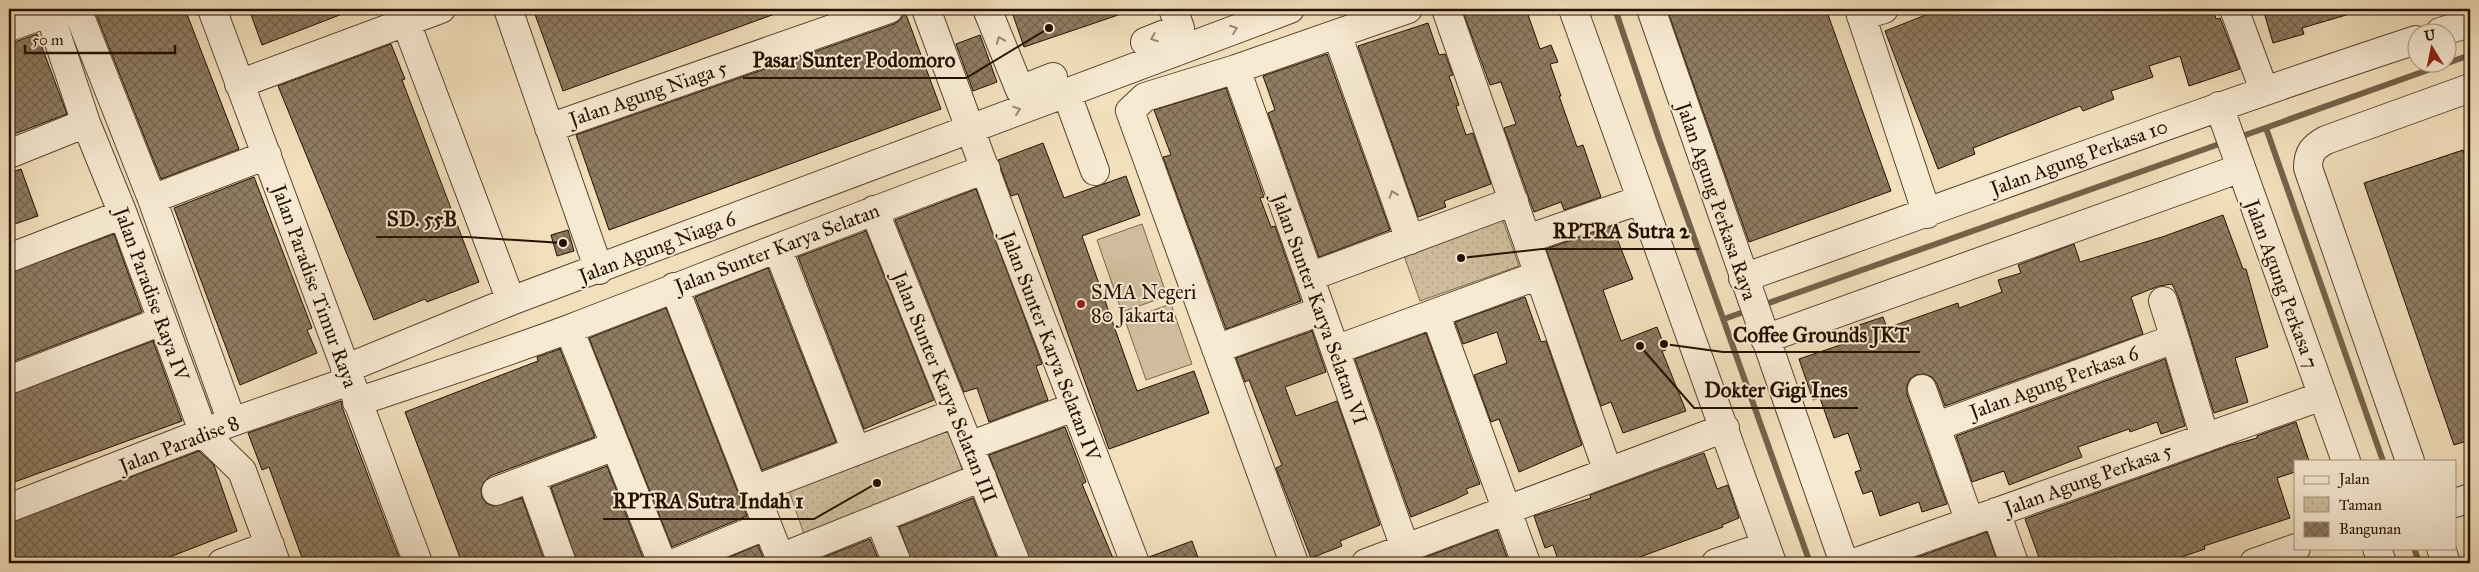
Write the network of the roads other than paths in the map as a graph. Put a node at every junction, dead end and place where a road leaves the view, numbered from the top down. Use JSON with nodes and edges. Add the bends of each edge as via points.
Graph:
{"nodes":[{"id":1,"x":77,"y":9,"type":"edge"},
{"id":2,"x":212,"y":9,"type":"edge"},
{"id":3,"x":441,"y":9,"type":"edge"},
{"id":4,"x":508,"y":9,"type":"edge"},
{"id":5,"x":889,"y":9,"type":"edge"},
{"id":6,"x":926,"y":9,"type":"edge"},
{"id":7,"x":987,"y":9,"type":"edge"},
{"id":8,"x":1290,"y":9,"type":"edge"},
{"id":9,"x":1408,"y":9,"type":"edge"},
{"id":10,"x":1446,"y":9,"type":"edge"},
{"id":11,"x":1573,"y":9,"type":"edge"},
{"id":12,"x":1651,"y":9,"type":"edge"},
{"id":13,"x":2234,"y":9,"type":"edge"},
{"id":14,"x":54,"y":11,"type":"edge"},
{"id":15,"x":1868,"y":11,"type":"edge"},
{"id":16,"x":403,"y":16,"type":"edge"},
{"id":17,"x":2470,"y":23,"type":"edge"},
{"id":18,"x":9,"y":27,"type":"edge"},
{"id":19,"x":2456,"y":27,"type":"edge"},
{"id":20,"x":1184,"y":32,"type":"edge"},
{"id":21,"x":1337,"y":34,"type":"junction"},
{"id":22,"x":2406,"y":43,"type":"edge"},
{"id":23,"x":1236,"y":69,"type":"junction"},
{"id":24,"x":239,"y":84,"type":"junction"},
{"id":25,"x":2470,"y":88,"type":"edge"},
{"id":26,"x":2264,"y":90,"type":"junction"},
{"id":27,"x":1066,"y":92,"type":"junction"},
{"id":28,"x":2221,"y":114,"type":"junction"},
{"id":29,"x":86,"y":123,"type":"junction"},
{"id":30,"x":971,"y":127,"type":"junction"},
{"id":31,"x":549,"y":128,"type":"junction"},
{"id":32,"x":9,"y":154,"type":"edge"},
{"id":33,"x":267,"y":155,"type":"junction"},
{"id":34,"x":2237,"y":157,"type":"junction"},
{"id":35,"x":986,"y":169,"type":"junction"},
{"id":36,"x":1095,"y":171,"type":"dead end"},
{"id":37,"x":152,"y":199,"type":"junction"},
{"id":38,"x":1640,"y":200,"type":"junction"},
{"id":39,"x":1514,"y":201,"type":"junction"},
{"id":40,"x":874,"y":210,"type":"junction"},
{"id":41,"x":123,"y":214,"type":"junction"},
{"id":42,"x":1927,"y":214,"type":"junction"},
{"id":43,"x":1527,"y":239,"type":"junction"},
{"id":44,"x":1410,"y":240,"type":"junction"},
{"id":45,"x":778,"y":250,"type":"junction"},
{"id":46,"x":9,"y":258,"type":"edge"},
{"id":47,"x":599,"y":270,"type":"junction"},
{"id":48,"x":1539,"y":274,"type":"junction"},
{"id":49,"x":1308,"y":277,"type":"junction"},
{"id":50,"x":1746,"y":286,"type":"junction"},
{"id":51,"x":674,"y":287,"type":"junction"},
{"id":52,"x":511,"y":301,"type":"junction"},
{"id":53,"x":2163,"y":301,"type":"dead end"},
{"id":54,"x":1321,"y":311,"type":"junction"},
{"id":55,"x":1435,"y":313,"type":"junction"},
{"id":56,"x":162,"y":321,"type":"junction"},
{"id":57,"x":569,"y":329,"type":"junction"},
{"id":58,"x":1762,"y":331,"type":"junction"},
{"id":59,"x":2176,"y":342,"type":"junction"},
{"id":60,"x":1216,"y":349,"type":"junction"},
{"id":61,"x":1335,"y":350,"type":"junction"},
{"id":62,"x":349,"y":379,"type":"junction"},
{"id":63,"x":9,"y":380,"type":"edge"},
{"id":64,"x":1922,"y":389,"type":"dead end"},
{"id":65,"x":2322,"y":396,"type":"junction"},
{"id":66,"x":1074,"y":407,"type":"junction"},
{"id":67,"x":955,"y":413,"type":"junction"},
{"id":68,"x":230,"y":415,"type":"junction"},
{"id":69,"x":1725,"y":428,"type":"junction"},
{"id":70,"x":1937,"y":430,"type":"junction"},
{"id":71,"x":204,"y":434,"type":"junction"},
{"id":72,"x":2205,"y":438,"type":"junction"},
{"id":73,"x":615,"y":446,"type":"junction"},
{"id":74,"x":969,"y":446,"type":"junction"},
{"id":75,"x":856,"y":451,"type":"junction"},
{"id":76,"x":2346,"y":460,"type":"edge"},
{"id":77,"x":2410,"y":460,"type":"edge"},
{"id":78,"x":1608,"y":472,"type":"junction"},
{"id":79,"x":982,"y":477,"type":"junction"},
{"id":80,"x":531,"y":478,"type":"junction"},
{"id":81,"x":754,"y":490,"type":"junction"},
{"id":82,"x":496,"y":491,"type":"dead end"},
{"id":83,"x":2470,"y":498,"type":"edge"},
{"id":84,"x":2456,"y":503,"type":"edge"},
{"id":85,"x":9,"y":508,"type":"edge"},
{"id":86,"x":1508,"y":510,"type":"junction"},
{"id":87,"x":1996,"y":512,"type":"junction"},
{"id":88,"x":879,"y":518,"type":"junction"},
{"id":89,"x":1970,"y":522,"type":"junction"},
{"id":90,"x":767,"y":525,"type":"junction"},
{"id":91,"x":1405,"y":548,"type":"junction"},
{"id":92,"x":2294,"y":549,"type":"edge"},
{"id":93,"x":2378,"y":550,"type":"edge"},
{"id":94,"x":2442,"y":550,"type":"edge"},
{"id":95,"x":273,"y":554,"type":"edge"},
{"id":96,"x":1769,"y":555,"type":"edge"},
{"id":97,"x":781,"y":560,"type":"edge"},
{"id":98,"x":222,"y":563,"type":"edge"},
{"id":99,"x":418,"y":563,"type":"edge"},
{"id":100,"x":562,"y":563,"type":"edge"},
{"id":101,"x":662,"y":563,"type":"edge"},
{"id":102,"x":675,"y":563,"type":"edge"},
{"id":103,"x":897,"y":563,"type":"edge"},
{"id":104,"x":1016,"y":563,"type":"edge"},
{"id":105,"x":1135,"y":563,"type":"edge"},
{"id":106,"x":1294,"y":563,"type":"edge"},
{"id":107,"x":1366,"y":563,"type":"edge"},
{"id":108,"x":1526,"y":563,"type":"edge"},
{"id":109,"x":1716,"y":563,"type":"edge"},
{"id":110,"x":1844,"y":563,"type":"edge"},
{"id":111,"x":1854,"y":563,"type":"edge"},
{"id":112,"x":2014,"y":563,"type":"edge"},
{"id":113,"x":2254,"y":563,"type":"edge"},
{"id":114,"x":2382,"y":563,"type":"edge"},
{"id":115,"x":2446,"y":563,"type":"edge"}],
"edges":[{"from":1,"to":37,"type":"street","name":"Jalan Paradise Raya IV"},
{"from":2,"to":24,"type":"street","name":"Jalan Paradise Timur Raya"},
{"from":3,"to":16,"type":"street"},
{"from":4,"to":31,"type":"street"},
{"from":5,"to":31,"type":"street","name":"Jalan Agung Niaga 5"},
{"from":6,"to":30,"type":"street","name":"Jalan Sunter Karya Selatan IV"},
{"from":20,"to":7,"type":"street","one_way":true,"via":[[1020,90]]},
{"from":20,"to":8,"type":"street","one_way":true},
{"from":9,"to":21,"type":"street"},
{"from":10,"to":39,"type":"street"},
{"from":11,"to":38,"type":"street"},
{"from":12,"to":50,"type":"street","name":"Jalan Agung Perkasa Raya"},
{"from":13,"to":26,"type":"street"},
{"from":14,"to":18,"type":"street"},
{"from":14,"to":29,"type":"street","name":"Jalan Paradise Raya IV"},
{"from":15,"to":42,"type":"street"},
{"from":16,"to":24,"type":"street"},
{"from":16,"to":52,"type":"street"},
{"from":17,"to":19,"type":"street"},
{"from":20,"to":27,"type":"street"},
{"from":21,"to":23,"type":"street"},
{"from":44,"to":21,"type":"street","one_way":true},
{"from":22,"to":26,"type":"street","name":"Jalan Agung Perkasa 10"},
{"from":23,"to":49,"type":"street","name":"Jalan Sunter Karya Selatan VI"},
{"from":23,"to":60,"type":"street","via":[[1145,97],[1130,111]]},
{"from":24,"to":33,"type":"street","name":"Jalan Paradise Timur Raya"},
{"from":25,"to":77,"type":"street","via":[[2326,140],[2310,153],[2308,168]]},
{"from":26,"to":28,"type":"street","name":"Jalan Agung Perkasa 10"},
{"from":30,"to":27,"type":"street","one_way":true},
{"from":27,"to":36,"type":"street"},
{"from":28,"to":34,"type":"street","name":"Jalan Agung Perkasa 7"},
{"from":28,"to":42,"type":"street","name":"Jalan Agung Perkasa 10"},
{"from":29,"to":32,"type":"street"},
{"from":29,"to":41,"type":"street","name":"Jalan Paradise Raya IV"},
{"from":30,"to":35,"type":"street","name":"Jalan Sunter Karya Selatan IV"},
{"from":30,"to":47,"type":"street","name":"Jalan Agung Niaga 6"},
{"from":31,"to":47,"type":"street"},
{"from":33,"to":37,"type":"street"},
{"from":33,"to":62,"type":"street","name":"Jalan Paradise Timur Raya"},
{"from":34,"to":58,"type":"street"},
{"from":34,"to":65,"type":"street","name":"Jalan Agung Perkasa 7"},
{"from":35,"to":40,"type":"street","name":"Jalan Sunter Karya Selatan"},
{"from":35,"to":66,"type":"street","name":"Jalan Sunter Karya Selatan IV"},
{"from":37,"to":68,"type":"street","name":"Jalan Paradise Raya IV"},
{"from":38,"to":43,"type":"street"},
{"from":38,"to":69,"type":"street"},
{"from":39,"to":43,"type":"street"},
{"from":39,"to":44,"type":"street"},
{"from":40,"to":45,"type":"street","name":"Jalan Sunter Karya Selatan"},
{"from":40,"to":67,"type":"street","name":"Jalan Sunter Karya Selatan III"},
{"from":41,"to":46,"type":"street"},
{"from":41,"to":56,"type":"street","name":"Jalan Paradise Raya IV"},
{"from":42,"to":50,"type":"street","name":"Jalan Agung Perkasa 10"},
{"from":43,"to":48,"type":"street"},
{"from":44,"to":49,"type":"street"},
{"from":45,"to":51,"type":"street","name":"Jalan Sunter Karya Selatan"},
{"from":45,"to":75,"type":"street"},
{"from":47,"to":52,"type":"street","name":"Jalan Agung Niaga 6"},
{"from":48,"to":55,"type":"street"},
{"from":48,"to":78,"type":"street"},
{"from":49,"to":54,"type":"street","name":"Jalan Sunter Karya Selatan VI"},
{"from":50,"to":58,"type":"street","name":"Jalan Agung Perkasa Raya"},
{"from":51,"to":57,"type":"street","name":"Jalan Sunter Karya Selatan"},
{"from":51,"to":81,"type":"street"},
{"from":52,"to":62,"type":"street","name":"Jalan Agung Niaga 6"},
{"from":53,"to":59,"type":"street"},
{"from":54,"to":60,"type":"street"},
{"from":54,"to":61,"type":"street","name":"Jalan Sunter Karya Selatan VI"},
{"from":55,"to":61,"type":"street"},
{"from":55,"to":86,"type":"street"},
{"from":56,"to":63,"type":"street"},
{"from":56,"to":71,"type":"street","name":"Jalan Paradise Raya IV"},
{"from":57,"to":62,"type":"street","name":"Jalan Sunter Karya Selatan"},
{"from":57,"to":73,"type":"street"},
{"from":58,"to":110,"type":"street","name":"Jalan Agung Perkasa Raya"},
{"from":59,"to":70,"type":"street","name":"Jalan Agung Perkasa 6","via":[[2168,341],[1946,420]]},
{"from":59,"to":72,"type":"street"},
{"from":60,"to":106,"type":"street"},
{"from":61,"to":91,"type":"street","name":"Jalan Sunter Karya Selatan VI"},
{"from":62,"to":68,"type":"street","name":"Jalan Paradise 8"},
{"from":62,"to":99,"type":"street","name":"Jalan Paradise Timur Raya"},
{"from":64,"to":70,"type":"street"},
{"from":65,"to":72,"type":"street","name":"Jalan Agung Perkasa 5"},
{"from":65,"to":76,"type":"street","name":"Jalan Agung Perkasa 7"},
{"from":66,"to":74,"type":"street"},
{"from":66,"to":105,"type":"street","name":"Jalan Sunter Karya Selatan IV"},
{"from":67,"to":74,"type":"street","name":"Jalan Sunter Karya Selatan III"},
{"from":67,"to":75,"type":"street"},
{"from":68,"to":71,"type":"street","name":"Jalan Paradise 8"},
{"from":69,"to":78,"type":"street"},
{"from":69,"to":96,"type":"street"},
{"from":70,"to":89,"type":"street"},
{"from":71,"to":85,"type":"street","name":"Jalan Paradise 8"},
{"from":71,"to":95,"type":"street","name":"Jalan Paradise Raya IV","via":[[242,471]]},
{"from":72,"to":87,"type":"street","name":"Jalan Agung Perkasa 5"},
{"from":73,"to":80,"type":"street"},
{"from":73,"to":101,"type":"street"},
{"from":74,"to":79,"type":"street","name":"Jalan Sunter Karya Selatan III"},
{"from":75,"to":81,"type":"street"},
{"from":78,"to":86,"type":"street"},
{"from":79,"to":88,"type":"street"},
{"from":79,"to":104,"type":"street","name":"Jalan Sunter Karya Selatan III"},
{"from":80,"to":82,"type":"street"},
{"from":80,"to":100,"type":"street"},
{"from":81,"to":90,"type":"street"},
{"from":83,"to":84,"type":"street"},
{"from":86,"to":91,"type":"street"},
{"from":86,"to":108,"type":"street"},
{"from":87,"to":89,"type":"street","name":"Jalan Agung Perkasa 5"},
{"from":87,"to":112,"type":"street"},
{"from":88,"to":97,"type":"street"},
{"from":88,"to":103,"type":"street"},
{"from":89,"to":111,"type":"street","name":"Jalan Agung Perkasa 5"},
{"from":90,"to":97,"type":"street"},
{"from":90,"to":102,"type":"street"},
{"from":91,"to":107,"type":"street"},
{"from":92,"to":113,"type":"street"},
{"from":93,"to":114,"type":"street"},
{"from":94,"to":115,"type":"street"},
{"from":95,"to":98,"type":"street"},
{"from":96,"to":109,"type":"street"}]}
